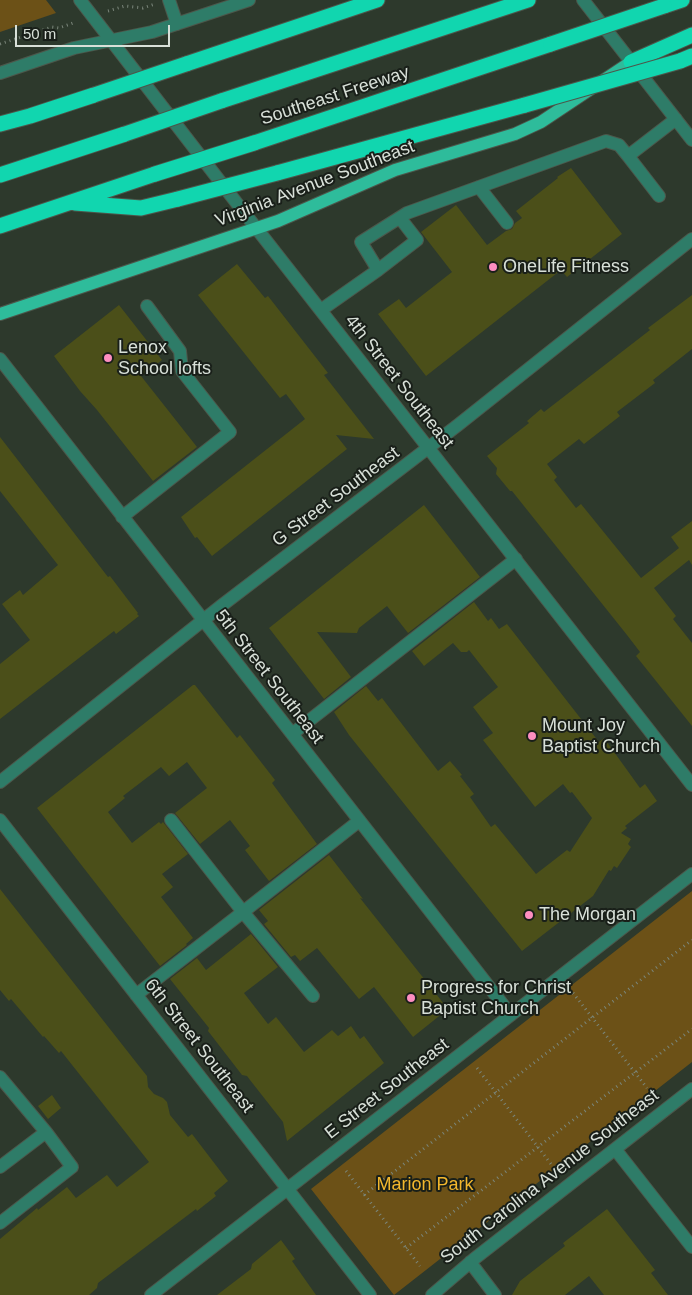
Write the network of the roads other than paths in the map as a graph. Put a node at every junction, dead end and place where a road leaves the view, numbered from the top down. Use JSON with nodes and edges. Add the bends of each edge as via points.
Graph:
{"nodes":[{"id":1,"x":80,"y":0,"type":"edge"},
{"id":2,"x":249,"y":0,"type":"edge"},
{"id":3,"x":377,"y":0,"type":"edge"},
{"id":4,"x":583,"y":0,"type":"edge"},
{"id":5,"x":682,"y":0,"type":"edge"},
{"id":6,"x":164,"y":1,"type":"edge"},
{"id":7,"x":524,"y":1,"type":"edge"},
{"id":8,"x":178,"y":24,"type":"junction"},
{"id":9,"x":692,"y":35,"type":"edge"},
{"id":10,"x":111,"y":40,"type":"junction"},
{"id":11,"x":686,"y":58,"type":"edge"},
{"id":12,"x":631,"y":62,"type":"junction"},
{"id":13,"x":0,"y":72,"type":"edge"},
{"id":14,"x":676,"y":119,"type":"junction"},
{"id":15,"x":0,"y":124,"type":"edge"},
{"id":16,"x":692,"y":140,"type":"edge"},
{"id":17,"x":628,"y":156,"type":"junction"},
{"id":18,"x":0,"y":175,"type":"edge"},
{"id":19,"x":479,"y":187,"type":"junction"},
{"id":20,"x":659,"y":196,"type":"dead end"},
{"id":21,"x":69,"y":203,"type":"junction"},
{"id":22,"x":400,"y":218,"type":"junction"},
{"id":23,"x":507,"y":223,"type":"dead end"},
{"id":24,"x":0,"y":226,"type":"edge"},
{"id":25,"x":257,"y":228,"type":"junction"},
{"id":26,"x":692,"y":239,"type":"edge"},
{"id":27,"x":378,"y":270,"type":"junction"},
{"id":28,"x":147,"y":306,"type":"dead end"},
{"id":29,"x":321,"y":310,"type":"junction"},
{"id":30,"x":0,"y":314,"type":"edge"},
{"id":31,"x":0,"y":360,"type":"edge"},
{"id":32,"x":4,"y":374,"type":"edge"},
{"id":33,"x":428,"y":448,"type":"junction"},
{"id":34,"x":122,"y":517,"type":"junction"},
{"id":35,"x":516,"y":559,"type":"junction"},
{"id":36,"x":203,"y":621,"type":"junction"},
{"id":37,"x":292,"y":734,"type":"junction"},
{"id":38,"x":0,"y":782,"type":"edge"},
{"id":39,"x":692,"y":785,"type":"edge"},
{"id":40,"x":0,"y":820,"type":"edge"},
{"id":41,"x":171,"y":820,"type":"dead end"},
{"id":42,"x":359,"y":820,"type":"junction"},
{"id":43,"x":692,"y":874,"type":"edge"},
{"id":44,"x":243,"y":912,"type":"junction"},
{"id":45,"x":136,"y":994,"type":"junction"},
{"id":46,"x":313,"y":996,"type":"dead end"},
{"id":47,"x":511,"y":1015,"type":"junction"},
{"id":48,"x":0,"y":1077,"type":"edge"},
{"id":49,"x":692,"y":1088,"type":"edge"},
{"id":50,"x":46,"y":1132,"type":"junction"},
{"id":51,"x":616,"y":1149,"type":"junction"},
{"id":52,"x":0,"y":1167,"type":"edge"},
{"id":53,"x":288,"y":1188,"type":"junction"},
{"id":54,"x":0,"y":1223,"type":"edge"},
{"id":55,"x":692,"y":1247,"type":"edge"},
{"id":56,"x":470,"y":1262,"type":"junction"},
{"id":57,"x":152,"y":1295,"type":"edge"},
{"id":58,"x":370,"y":1295,"type":"edge"},
{"id":59,"x":432,"y":1295,"type":"edge"},
{"id":60,"x":495,"y":1295,"type":"edge"}],
"edges":[{"from":1,"to":10,"type":"street","name":"4th Street Southeast"},
{"from":2,"to":8,"type":"street"},
{"from":3,"to":15,"type":"highway","bridge":true},
{"from":4,"to":12,"type":"street"},
{"from":5,"to":21,"type":"highway","name":"Southeast Freeway","bridge":true},
{"from":6,"to":8,"type":"street"},
{"from":7,"to":18,"type":"highway","name":"Southeast Freeway","bridge":true},
{"from":8,"to":10,"type":"street"},
{"from":9,"to":12,"type":"highway"},
{"from":10,"to":13,"type":"street","via":[[74,48]]},
{"from":10,"to":25,"type":"street","name":"4th Street Southeast"},
{"from":11,"to":21,"type":"highway","bridge":true,"via":[[525,106],[141,208]]},
{"from":12,"to":14,"type":"street"},
{"from":12,"to":25,"type":"main road","name":"Virginia Avenue Southeast","via":[[541,122],[515,134],[395,170]]},
{"from":14,"to":16,"type":"street"},
{"from":14,"to":17,"type":"street"},
{"from":17,"to":19,"type":"street","via":[[619,145],[606,141]]},
{"from":17,"to":20,"type":"street"},
{"from":19,"to":22,"type":"street"},
{"from":19,"to":23,"type":"street"},
{"from":21,"to":24,"type":"highway","name":"Southeast Freeway"},
{"from":22,"to":27,"type":"street","via":[[417,240]]},
{"from":22,"to":27,"type":"street","via":[[361,242]]},
{"from":25,"to":29,"type":"street","name":"4th Street Southeast"},
{"from":25,"to":30,"type":"main road","name":"Virginia Avenue Southeast"},
{"from":26,"to":33,"type":"street","name":"G Street Southeast"},
{"from":27,"to":29,"type":"street"},
{"from":28,"to":34,"type":"street","via":[[180,350],[182,371],[230,432]]},
{"from":29,"to":33,"type":"street","name":"4th Street Southeast"},
{"from":31,"to":32,"type":"street","name":"5th Street Southeast"},
{"from":32,"to":34,"type":"street","name":"5th Street Southeast"},
{"from":33,"to":35,"type":"street","name":"4th Street Southeast"},
{"from":33,"to":36,"type":"street","name":"G Street Southeast"},
{"from":34,"to":36,"type":"street","name":"5th Street Southeast"},
{"from":35,"to":37,"type":"street"},
{"from":35,"to":39,"type":"street","name":"4th Street Southeast"},
{"from":36,"to":37,"type":"street","name":"5th Street Southeast"},
{"from":36,"to":38,"type":"street","name":"G Street Southeast"},
{"from":37,"to":42,"type":"street","name":"5th Street Southeast"},
{"from":40,"to":45,"type":"street","name":"6th Street Southeast"},
{"from":41,"to":44,"type":"street"},
{"from":42,"to":44,"type":"street"},
{"from":42,"to":47,"type":"street","name":"5th Street Southeast"},
{"from":43,"to":47,"type":"street","name":"E Street Southeast"},
{"from":44,"to":45,"type":"street"},
{"from":44,"to":46,"type":"street"},
{"from":45,"to":53,"type":"street","name":"6th Street Southeast"},
{"from":47,"to":53,"type":"street","name":"E Street Southeast"},
{"from":48,"to":50,"type":"street"},
{"from":49,"to":51,"type":"street","name":"South Carolina Avenue Southeast"},
{"from":50,"to":52,"type":"street"},
{"from":50,"to":54,"type":"street","via":[[72,1167]]},
{"from":51,"to":55,"type":"street"},
{"from":51,"to":56,"type":"street","name":"South Carolina Avenue Southeast"},
{"from":53,"to":57,"type":"street","name":"E Street Southeast"},
{"from":53,"to":58,"type":"street","name":"6th Street Southeast"},
{"from":56,"to":59,"type":"street","name":"South Carolina Avenue Southeast"},
{"from":56,"to":60,"type":"street"}]}
